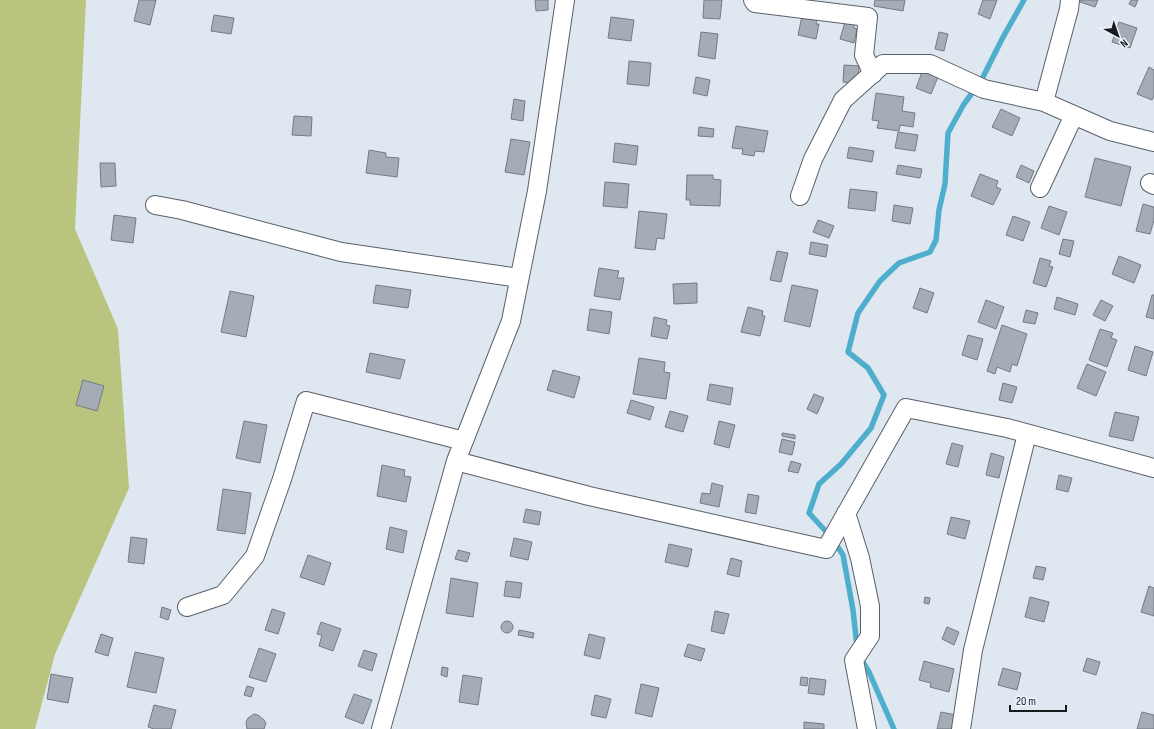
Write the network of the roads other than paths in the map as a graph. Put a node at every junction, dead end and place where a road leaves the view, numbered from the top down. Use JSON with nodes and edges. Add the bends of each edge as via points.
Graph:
{"nodes":[{"id":1,"x":565,"y":0,"type":"edge"},
{"id":2,"x":753,"y":0,"type":"edge"},
{"id":3,"x":1070,"y":0,"type":"edge"},
{"id":4,"x":872,"y":74,"type":"junction"},
{"id":5,"x":1044,"y":102,"type":"junction"},
{"id":6,"x":1074,"y":115,"type":"junction"},
{"id":7,"x":1154,"y":142,"type":"edge"},
{"id":8,"x":1040,"y":188,"type":"dead end"},
{"id":9,"x":800,"y":196,"type":"dead end"},
{"id":10,"x":155,"y":205,"type":"dead end"},
{"id":11,"x":519,"y":278,"type":"junction"},
{"id":12,"x":1027,"y":434,"type":"junction"},
{"id":13,"x":464,"y":441,"type":"junction"},
{"id":14,"x":456,"y":461,"type":"junction"},
{"id":15,"x":1154,"y":468,"type":"edge"},
{"id":16,"x":846,"y":513,"type":"junction"},
{"id":17,"x":187,"y":607,"type":"dead end"},
{"id":18,"x":381,"y":729,"type":"edge"},
{"id":19,"x":867,"y":729,"type":"edge"},
{"id":20,"x":961,"y":729,"type":"edge"}],
"edges":[{"from":1,"to":11,"type":"street","via":[[536,191]]},
{"from":2,"to":4,"type":"street","via":[[755,3],[868,17],[864,55]]},
{"from":3,"to":5,"type":"street"},
{"from":4,"to":5,"type":"street","via":[[883,64],[930,64],[984,89]]},
{"from":4,"to":9,"type":"street","via":[[843,100],[813,159]]},
{"from":5,"to":6,"type":"street"},
{"from":6,"to":7,"type":"street","via":[[1110,131]]},
{"from":6,"to":8,"type":"street"},
{"from":10,"to":11,"type":"street","via":[[341,252]]},
{"from":11,"to":13,"type":"street","via":[[511,322]]},
{"from":12,"to":15,"type":"street"},
{"from":12,"to":16,"type":"street","via":[[906,408]]},
{"from":12,"to":20,"type":"street","via":[[973,650]]},
{"from":13,"to":14,"type":"street"},
{"from":13,"to":17,"type":"street","via":[[306,401],[255,556],[222,595]]},
{"from":14,"to":16,"type":"street","via":[[589,496],[826,549]]},
{"from":14,"to":18,"type":"street"},
{"from":16,"to":19,"type":"street","via":[[860,558],[870,606],[870,636],[854,660]]}]}
